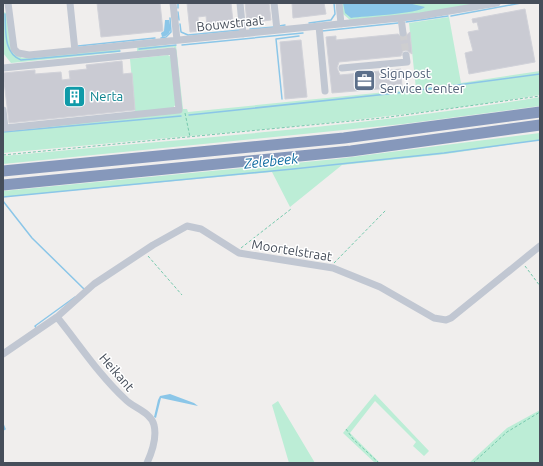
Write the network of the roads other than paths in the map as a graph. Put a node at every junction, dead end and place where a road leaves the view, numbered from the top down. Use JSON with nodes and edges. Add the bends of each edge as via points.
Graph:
{"nodes":[{"id":1,"x":70,"y":3,"type":"edge"},
{"id":2,"x":174,"y":3,"type":"edge"},
{"id":3,"x":240,"y":3,"type":"edge"},
{"id":4,"x":274,"y":3,"type":"edge"},
{"id":5,"x":339,"y":3,"type":"edge"},
{"id":6,"x":497,"y":3,"type":"edge"},
{"id":7,"x":7,"y":6,"type":"edge"},
{"id":8,"x":401,"y":18,"type":"junction"},
{"id":9,"x":341,"y":24,"type":"junction"},
{"id":10,"x":319,"y":26,"type":"junction"},
{"id":11,"x":277,"y":30,"type":"junction"},
{"id":12,"x":403,"y":33,"type":"tunnel mouth"},
{"id":13,"x":243,"y":34,"type":"junction"},
{"id":14,"x":177,"y":40,"type":"junction"},
{"id":15,"x":75,"y":51,"type":"junction"},
{"id":16,"x":406,"y":55,"type":"dead end"},
{"id":17,"x":3,"y":68,"type":"edge"},
{"id":18,"x":342,"y":68,"type":"dead end"},
{"id":19,"x":325,"y":91,"type":"dead end"},
{"id":20,"x":3,"y":110,"type":"edge"},
{"id":21,"x":540,"y":112,"type":"edge"},
{"id":22,"x":540,"y":125,"type":"edge"},
{"id":23,"x":3,"y":171,"type":"edge"},
{"id":24,"x":3,"y":185,"type":"edge"},
{"id":25,"x":540,"y":246,"type":"edge"},
{"id":26,"x":57,"y":317,"type":"junction"},
{"id":27,"x":3,"y":354,"type":"edge"},
{"id":28,"x":147,"y":463,"type":"edge"}],
"edges":[{"from":1,"to":15,"type":"street"},
{"from":2,"to":14,"type":"street"},
{"from":3,"to":13,"type":"street"},
{"from":4,"to":11,"type":"street"},
{"from":5,"to":9,"type":"street"},
{"from":6,"to":8,"type":"street","name":"Bouwstraat"},
{"from":7,"to":15,"type":"street","name":"Bouwstraat","via":[[12,44],[18,53],[29,55]]},
{"from":8,"to":9,"type":"street","name":"Bouwstraat"},
{"from":8,"to":12,"type":"street"},
{"from":9,"to":10,"type":"street","name":"Bouwstraat"},
{"from":10,"to":11,"type":"street","name":"Bouwstraat"},
{"from":10,"to":19,"type":"street"},
{"from":11,"to":13,"type":"street","name":"Bouwstraat"},
{"from":13,"to":14,"type":"street","name":"Bouwstraat"},
{"from":14,"to":15,"type":"street","name":"Bouwstraat"},
{"from":16,"to":18,"type":"street","via":[[407,62]]},
{"from":17,"to":20,"type":"street","via":[[173,51],[179,110],[5,128]]},
{"from":21,"to":23,"type":"highway","via":[[344,138]]},
{"from":22,"to":24,"type":"highway","via":[[351,151]]},
{"from":25,"to":26,"type":"street","name":"Moortelstraat","via":[[446,320],[434,318],[358,277],[330,268],[236,252],[201,229],[193,226],[183,227],[94,284]]},
{"from":26,"to":27,"type":"street","name":"Moortelstraat"},
{"from":26,"to":28,"type":"street","name":"Heikant","via":[[116,390],[149,416],[154,423],[153,446]]}]}
